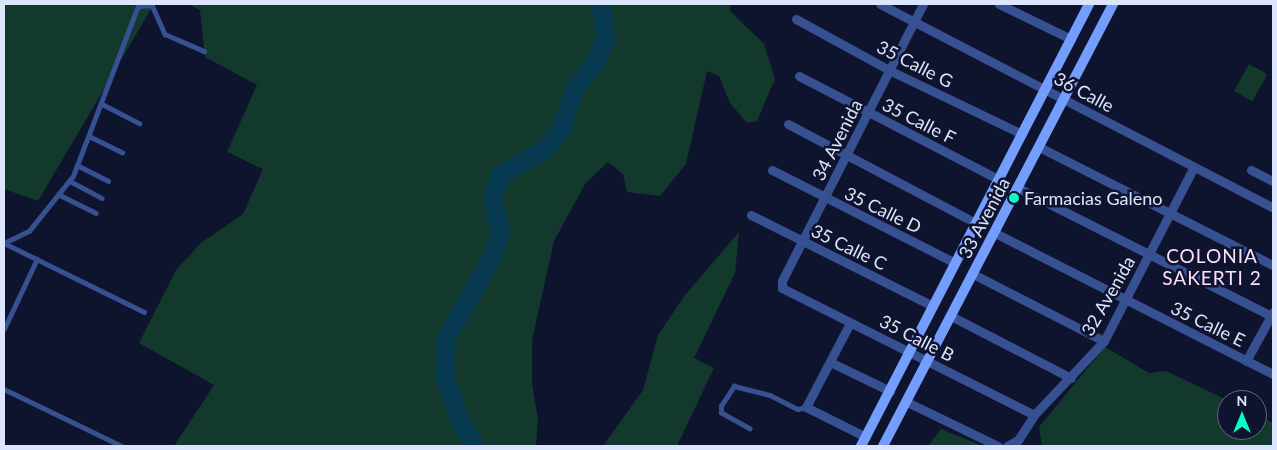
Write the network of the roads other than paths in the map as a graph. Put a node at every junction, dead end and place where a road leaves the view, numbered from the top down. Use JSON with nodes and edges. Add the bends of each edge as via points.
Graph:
{"nodes":[{"id":1,"x":880,"y":4,"type":"edge"},
{"id":2,"x":923,"y":4,"type":"edge"},
{"id":3,"x":999,"y":4,"type":"edge"},
{"id":4,"x":1089,"y":4,"type":"edge"},
{"id":5,"x":1113,"y":4,"type":"edge"},
{"id":6,"x":796,"y":19,"type":"dead end"},
{"id":7,"x":914,"y":22,"type":"junction"},
{"id":8,"x":1071,"y":39,"type":"junction"},
{"id":9,"x":204,"y":51,"type":"dead end"},
{"id":10,"x":891,"y":71,"type":"junction"},
{"id":11,"x":799,"y":76,"type":"dead end"},
{"id":12,"x":1045,"y":90,"type":"junction"},
{"id":13,"x":1064,"y":100,"type":"junction"},
{"id":14,"x":102,"y":104,"type":"junction"},
{"id":15,"x":868,"y":114,"type":"junction"},
{"id":16,"x":139,"y":123,"type":"dead end"},
{"id":17,"x":788,"y":124,"type":"dead end"},
{"id":18,"x":1022,"y":134,"type":"junction"},
{"id":19,"x":89,"y":136,"type":"junction"},
{"id":20,"x":1040,"y":147,"type":"junction"},
{"id":21,"x":122,"y":152,"type":"dead end"},
{"id":22,"x":847,"y":156,"type":"junction"},
{"id":23,"x":77,"y":165,"type":"junction"},
{"id":24,"x":1194,"y":167,"type":"junction"},
{"id":25,"x":772,"y":170,"type":"dead end"},
{"id":26,"x":1251,"y":170,"type":"dead end"},
{"id":27,"x":998,"y":179,"type":"junction"},
{"id":28,"x":70,"y":181,"type":"junction"},
{"id":29,"x":108,"y":181,"type":"dead end"},
{"id":30,"x":1273,"y":181,"type":"edge"},
{"id":31,"x":1018,"y":188,"type":"junction"},
{"id":32,"x":60,"y":195,"type":"junction"},
{"id":33,"x":102,"y":198,"type":"dead end"},
{"id":34,"x":825,"y":200,"type":"junction"},
{"id":35,"x":1273,"y":208,"type":"edge"},
{"id":36,"x":96,"y":213,"type":"dead end"},
{"id":37,"x":1171,"y":214,"type":"junction"},
{"id":38,"x":752,"y":215,"type":"dead end"},
{"id":39,"x":976,"y":222,"type":"junction"},
{"id":40,"x":994,"y":233,"type":"junction"},
{"id":41,"x":4,"y":243,"type":"edge"},
{"id":42,"x":803,"y":243,"type":"junction"},
{"id":43,"x":1150,"y":255,"type":"junction"},
{"id":44,"x":37,"y":259,"type":"junction"},
{"id":45,"x":955,"y":263,"type":"junction"},
{"id":46,"x":1273,"y":265,"type":"edge"},
{"id":47,"x":973,"y":274,"type":"junction"},
{"id":48,"x":785,"y":291,"type":"joint"},
{"id":49,"x":1127,"y":302,"type":"junction"},
{"id":50,"x":933,"y":306,"type":"junction"},
{"id":51,"x":144,"y":312,"type":"dead end"},
{"id":52,"x":1272,"y":315,"type":"edge"},
{"id":53,"x":951,"y":316,"type":"junction"},
{"id":54,"x":850,"y":323,"type":"junction"},
{"id":55,"x":4,"y":329,"type":"edge"},
{"id":56,"x":1104,"y":341,"type":"junction"},
{"id":57,"x":910,"y":350,"type":"junction"},
{"id":58,"x":928,"y":360,"type":"junction"},
{"id":59,"x":1246,"y":361,"type":"junction"},
{"id":60,"x":830,"y":362,"type":"junction"},
{"id":61,"x":1273,"y":374,"type":"edge"},
{"id":62,"x":1071,"y":378,"type":"junction"},
{"id":63,"x":4,"y":390,"type":"edge"},
{"id":64,"x":890,"y":390,"type":"junction"},
{"id":65,"x":906,"y":402,"type":"junction"},
{"id":66,"x":806,"y":407,"type":"junction"},
{"id":67,"x":1034,"y":415,"type":"junction"},
{"id":68,"x":750,"y":429,"type":"dead end"},
{"id":69,"x":863,"y":442,"type":"edge"},
{"id":70,"x":122,"y":446,"type":"edge"},
{"id":71,"x":883,"y":446,"type":"edge"},
{"id":72,"x":995,"y":446,"type":"edge"},
{"id":73,"x":1007,"y":446,"type":"edge"}],
"edges":[{"from":1,"to":7,"type":"street","name":"36 Calle"},
{"from":2,"to":7,"type":"street","name":"34 Avenida"},
{"from":3,"to":8,"type":"street"},
{"from":4,"to":8,"type":"street","name":"33 Avenida"},
{"from":5,"to":13,"type":"street","name":"33 Avenida"},
{"from":6,"to":10,"type":"street","name":"35 Calle G"},
{"from":7,"to":10,"type":"street","name":"34 Avenida"},
{"from":7,"to":12,"type":"street","name":"36 Calle"},
{"from":8,"to":12,"type":"street","name":"33 Avenida"},
{"from":9,"to":14,"type":"lane","via":[[165,34],[152,5],[138,6]]},
{"from":10,"to":15,"type":"street","name":"34 Avenida"},
{"from":10,"to":18,"type":"street","name":"35 Calle G"},
{"from":11,"to":15,"type":"street","name":"35 Calle F"},
{"from":12,"to":13,"type":"street","name":"36 Calle"},
{"from":12,"to":18,"type":"street","name":"33 Avenida"},
{"from":13,"to":20,"type":"street","name":"33 Avenida"},
{"from":13,"to":24,"type":"street","name":"36 Calle"},
{"from":14,"to":16,"type":"lane"},
{"from":14,"to":19,"type":"lane"},
{"from":15,"to":22,"type":"street","name":"34 Avenida"},
{"from":15,"to":27,"type":"street","name":"35 Calle F"},
{"from":17,"to":22,"type":"street"},
{"from":18,"to":27,"type":"street","name":"33 Avenida"},
{"from":19,"to":21,"type":"lane"},
{"from":19,"to":23,"type":"lane"},
{"from":20,"to":31,"type":"street","name":"33 Avenida"},
{"from":20,"to":37,"type":"street"},
{"from":22,"to":34,"type":"street","name":"34 Avenida"},
{"from":22,"to":39,"type":"street"},
{"from":23,"to":28,"type":"lane"},
{"from":23,"to":29,"type":"lane"},
{"from":24,"to":35,"type":"street","name":"36 Calle"},
{"from":24,"to":37,"type":"street","name":"32 Avenida"},
{"from":25,"to":34,"type":"street","name":"35 Calle D"},
{"from":26,"to":30,"type":"street"},
{"from":27,"to":39,"type":"street","name":"33 Avenida"},
{"from":28,"to":32,"type":"lane"},
{"from":28,"to":33,"type":"lane"},
{"from":31,"to":40,"type":"street","name":"33 Avenida"},
{"from":31,"to":43,"type":"street"},
{"from":32,"to":36,"type":"lane"},
{"from":32,"to":41,"type":"lane","via":[[29,231]]},
{"from":34,"to":42,"type":"street","name":"34 Avenida"},
{"from":34,"to":45,"type":"street","name":"35 Calle D"},
{"from":37,"to":43,"type":"street","name":"32 Avenida"},
{"from":37,"to":46,"type":"street"},
{"from":38,"to":42,"type":"street","name":"35 Calle C"},
{"from":39,"to":45,"type":"street","name":"33 Avenida"},
{"from":40,"to":47,"type":"street","name":"33 Avenida"},
{"from":40,"to":49,"type":"street","name":"35 Calle E"},
{"from":41,"to":44,"type":"lane"},
{"from":42,"to":48,"type":"street","name":"34 Avenida","via":[[782,281]]},
{"from":42,"to":50,"type":"street","name":"35 Calle C"},
{"from":43,"to":49,"type":"street","name":"32 Avenida"},
{"from":43,"to":52,"type":"street"},
{"from":44,"to":51,"type":"lane"},
{"from":44,"to":55,"type":"lane"},
{"from":45,"to":50,"type":"street","name":"33 Avenida"},
{"from":47,"to":53,"type":"street","name":"33 Avenida"},
{"from":47,"to":56,"type":"street"},
{"from":48,"to":54,"type":"street","name":"35 Calle B"},
{"from":49,"to":56,"type":"street","name":"32 Avenida"},
{"from":49,"to":59,"type":"street","name":"35 Calle E"},
{"from":50,"to":57,"type":"street","name":"33 Avenida"},
{"from":52,"to":59,"type":"street"},
{"from":53,"to":58,"type":"street","name":"33 Avenida"},
{"from":53,"to":62,"type":"street"},
{"from":54,"to":57,"type":"street","name":"35 Calle B"},
{"from":54,"to":60,"type":"street"},
{"from":56,"to":62,"type":"street","name":"32 Avenida"},
{"from":57,"to":58,"type":"street","name":"35 Calle B"},
{"from":57,"to":64,"type":"street","name":"33 Avenida"},
{"from":58,"to":65,"type":"street","name":"33 Avenida"},
{"from":58,"to":67,"type":"street","name":"35 Calle B"},
{"from":59,"to":61,"type":"street","name":"35 Calle E"},
{"from":60,"to":64,"type":"street"},
{"from":60,"to":66,"type":"street"},
{"from":62,"to":67,"type":"street","name":"32 Avenida"},
{"from":63,"to":70,"type":"lane"},
{"from":64,"to":69,"type":"street","name":"33 Avenida"},
{"from":65,"to":71,"type":"street","name":"33 Avenida"},
{"from":65,"to":72,"type":"street"},
{"from":66,"to":68,"type":"lane","via":[[798,408],[762,392],[734,386],[721,406],[721,413]]},
{"from":66,"to":69,"type":"street"},
{"from":67,"to":73,"type":"street","name":"32 Avenida","via":[[1018,440]]}]}
